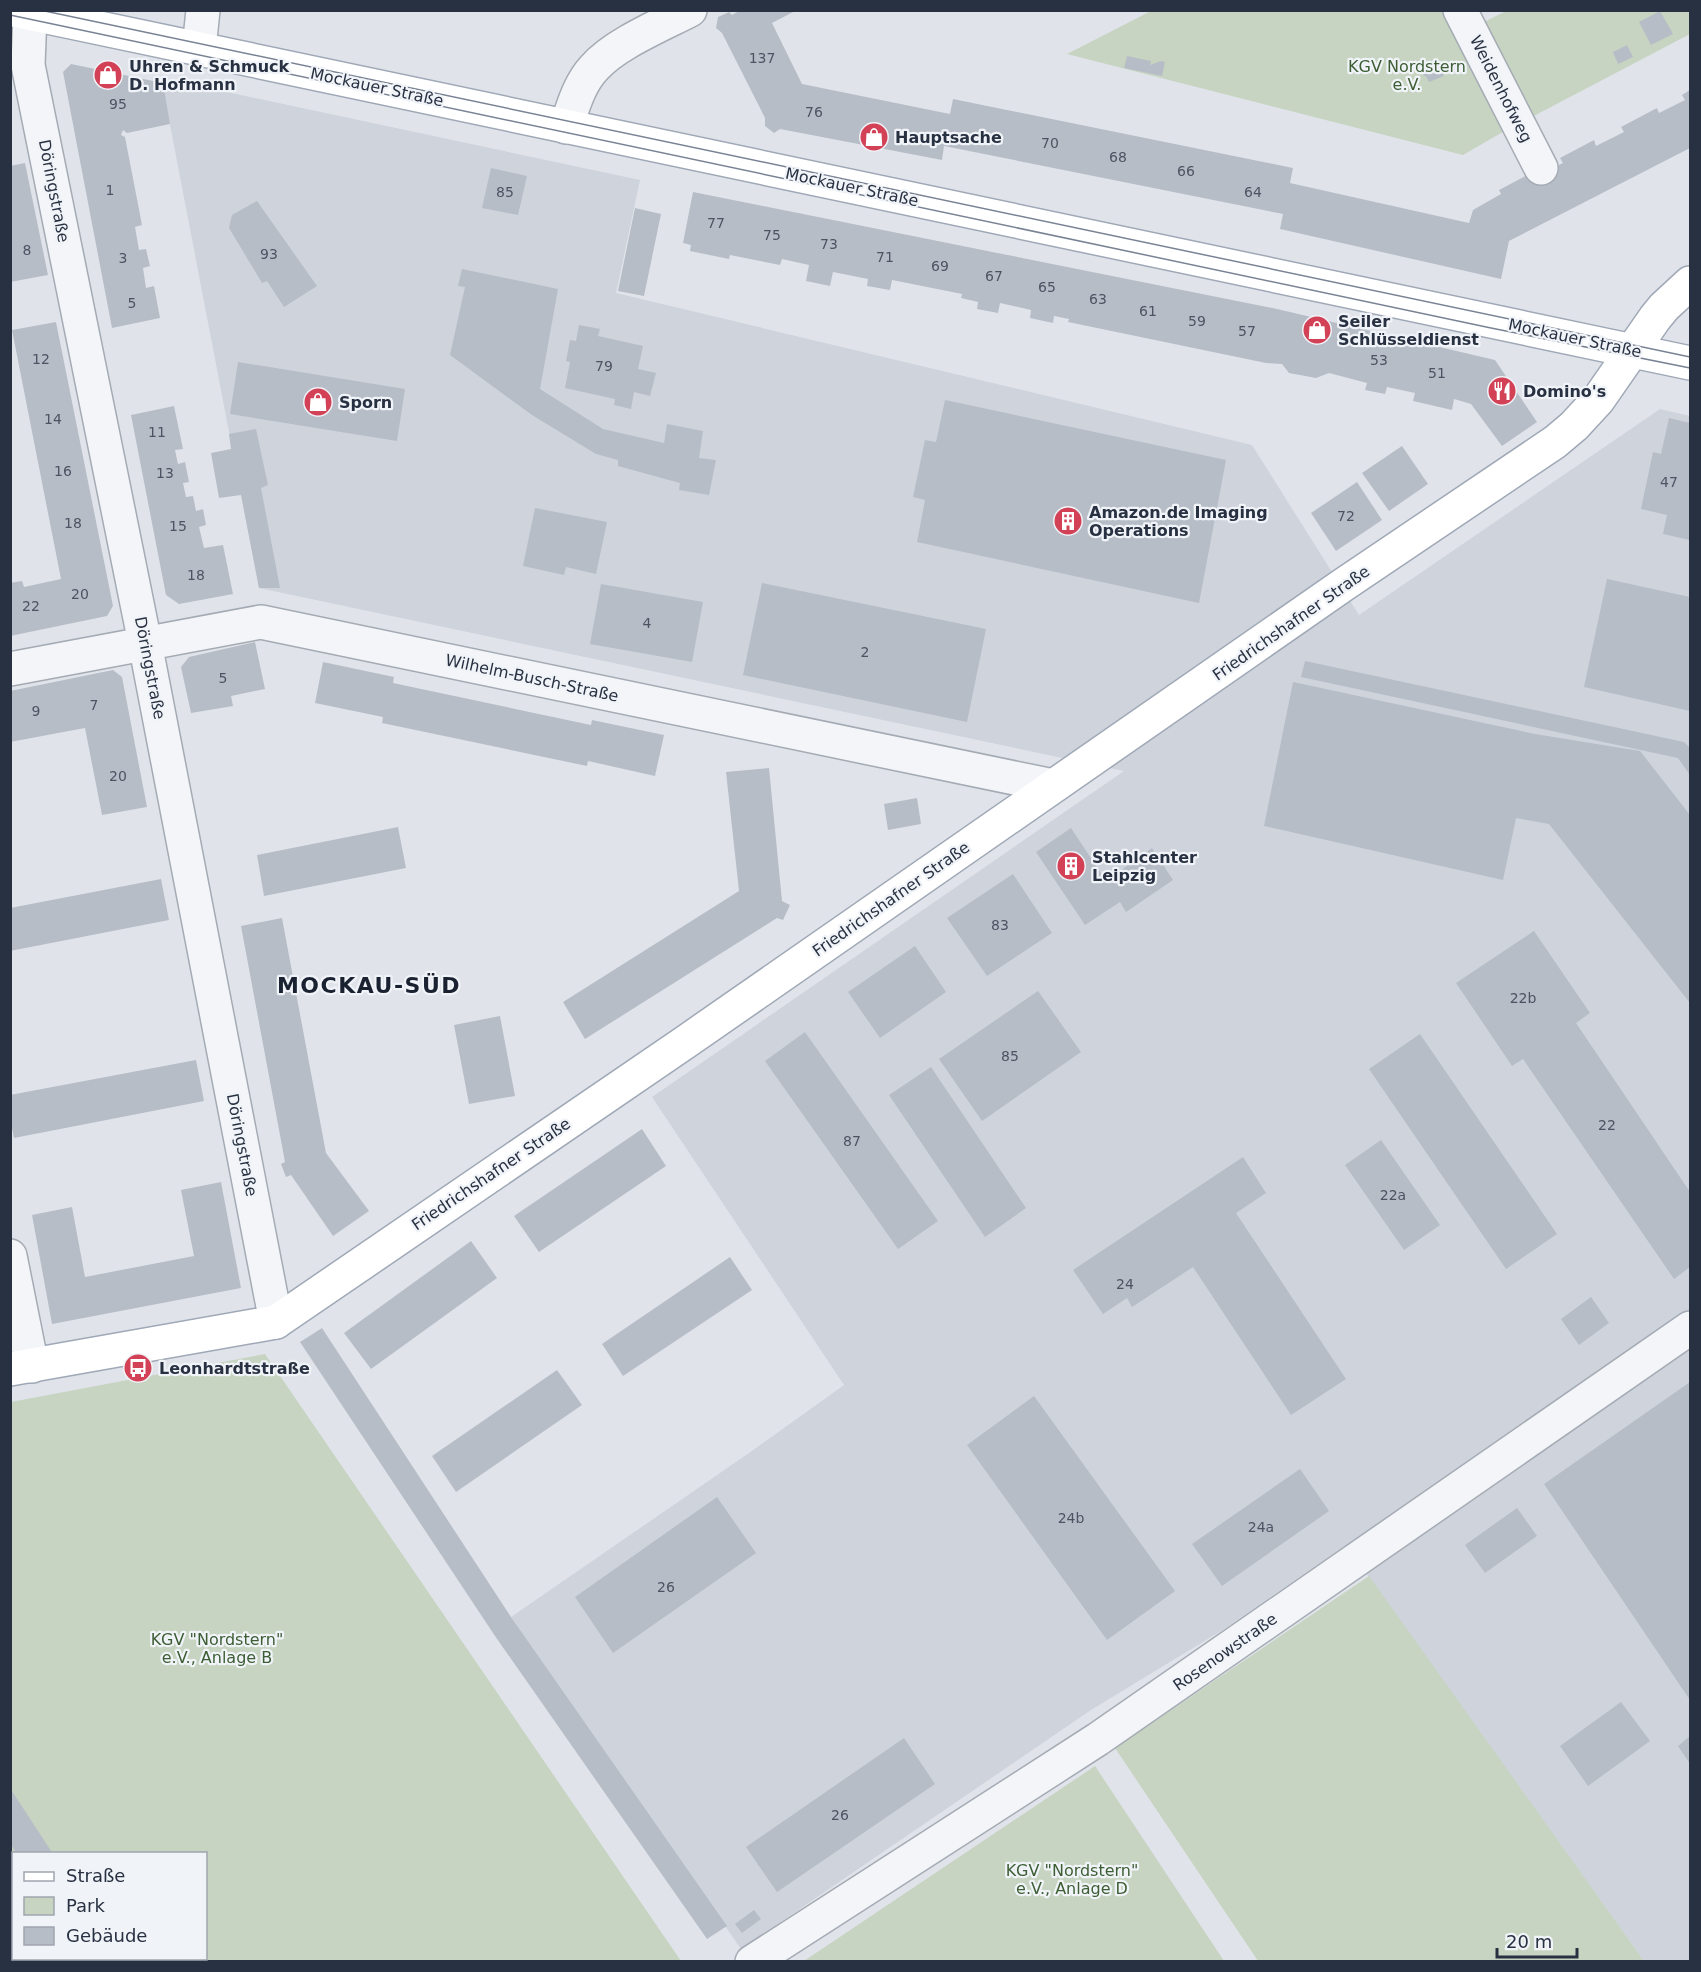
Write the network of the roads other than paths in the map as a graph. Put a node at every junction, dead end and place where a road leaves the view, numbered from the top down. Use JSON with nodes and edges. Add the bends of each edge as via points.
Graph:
{"nodes":[{"id":1,"x":202,"y":10,"type":"edge"},
{"id":2,"x":690,"y":10,"type":"edge"},
{"id":3,"x":1461,"y":11,"type":"edge"},
{"id":4,"x":22,"y":12,"type":"edge"},
{"id":5,"x":199,"y":49,"type":"junction"},
{"id":6,"x":566,"y":127,"type":"junction"},
{"id":7,"x":1541,"y":168,"type":"dead end"},
{"id":8,"x":1690,"y":283,"type":"edge"},
{"id":9,"x":1631,"y":350,"type":"junction"},
{"id":10,"x":1690,"y":363,"type":"edge"},
{"id":11,"x":145,"y":643,"type":"junction"},
{"id":12,"x":10,"y":669,"type":"edge"},
{"id":13,"x":1053,"y":786,"type":"junction"},
{"id":14,"x":10,"y":1256,"type":"edge"},
{"id":15,"x":276,"y":1322,"type":"junction"},
{"id":16,"x":1690,"y":1328,"type":"edge"},
{"id":17,"x":21,"y":1368,"type":"edge"},
{"id":18,"x":752,"y":1962,"type":"edge"}],
"edges":[{"from":1,"to":5,"type":"street"},
{"from":2,"to":6,"type":"street","via":[[611,52],[593,69],[579,91]]},
{"from":3,"to":7,"type":"street","name":"Weidenhofweg"},
{"from":4,"to":5,"type":"main road","name":"Mockauer Straße"},
{"from":4,"to":11,"type":"street","name":"Döringstraße","via":[[28,64]]},
{"from":5,"to":6,"type":"main road","name":"Mockauer Straße"},
{"from":6,"to":9,"type":"main road","name":"Mockauer Straße"},
{"from":8,"to":9,"type":"main road","name":"Friedrichshafner Straße","via":[[1664,307]]},
{"from":9,"to":10,"type":"main road","name":"Mockauer Straße"},
{"from":9,"to":13,"type":"main road","name":"Friedrichshafner Straße","via":[[1598,400],[1555,442]]},
{"from":11,"to":12,"type":"street","name":"Wilhelm-Busch-Straße"},
{"from":11,"to":13,"type":"street","name":"Wilhelm-Busch-Straße","via":[[261,622]]},
{"from":11,"to":15,"type":"street","name":"Döringstraße"},
{"from":13,"to":15,"type":"main road","name":"Friedrichshafner Straße"},
{"from":14,"to":17,"type":"street"},
{"from":15,"to":17,"type":"main road","name":"Friedrichshafner Straße"},
{"from":16,"to":18,"type":"street","name":"Rosenowstraße","via":[[1098,1739]]}]}
